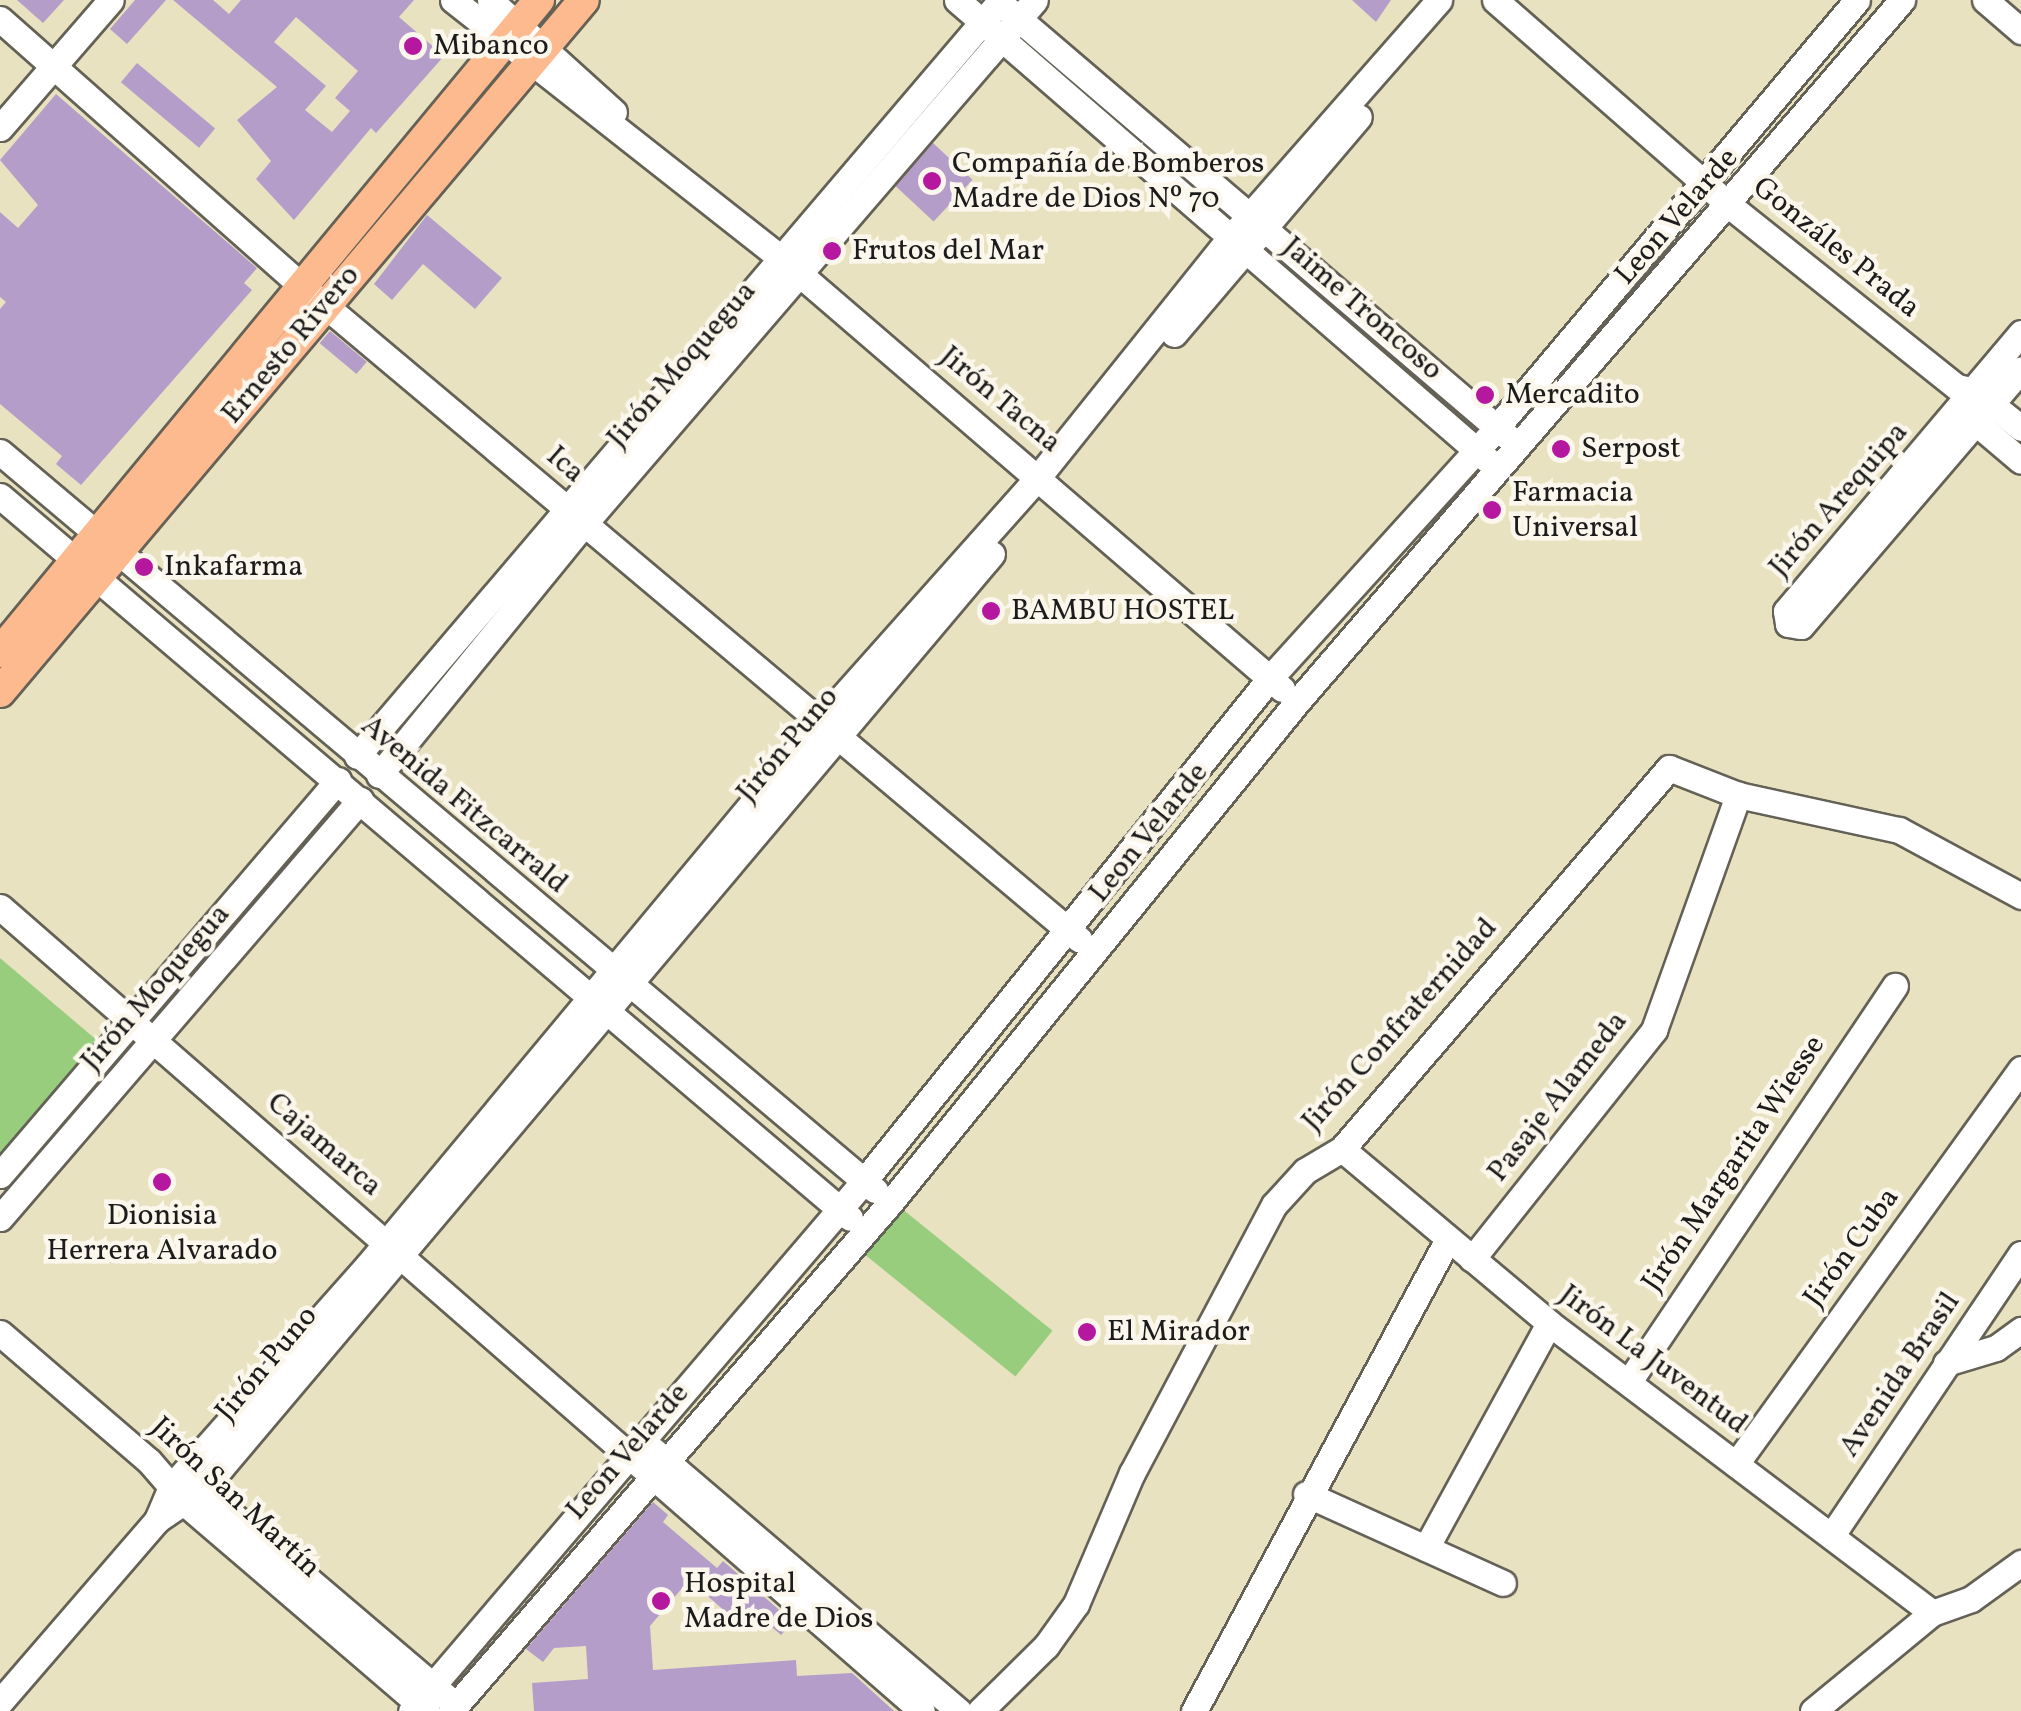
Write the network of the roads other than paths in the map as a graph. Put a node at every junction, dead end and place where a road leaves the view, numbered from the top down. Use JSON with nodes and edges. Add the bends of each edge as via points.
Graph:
{"nodes":[{"id":1,"x":110,"y":0,"type":"edge"},
{"id":2,"x":453,"y":0,"type":"edge"},
{"id":3,"x":490,"y":0,"type":"edge"},
{"id":4,"x":539,"y":0,"type":"edge"},
{"id":5,"x":584,"y":0,"type":"edge"},
{"id":6,"x":957,"y":0,"type":"edge"},
{"id":7,"x":1439,"y":0,"type":"edge"},
{"id":8,"x":1460,"y":0,"type":"edge"},
{"id":9,"x":1495,"y":0,"type":"edge"},
{"id":10,"x":1857,"y":0,"type":"edge"},
{"id":11,"x":1902,"y":0,"type":"edge"},
{"id":12,"x":1985,"y":0,"type":"edge"},
{"id":13,"x":1010,"y":4,"type":"edge"},
{"id":14,"x":0,"y":19,"type":"edge"},
{"id":15,"x":983,"y":22,"type":"junction"},
{"id":16,"x":2021,"y":31,"type":"edge"},
{"id":17,"x":512,"y":34,"type":"junction"},
{"id":18,"x":1003,"y":40,"type":"junction"},
{"id":19,"x":538,"y":55,"type":"junction"},
{"id":20,"x":54,"y":65,"type":"junction"},
{"id":21,"x":897,"y":122,"type":"junction"},
{"id":22,"x":0,"y":128,"type":"edge"},
{"id":23,"x":918,"y":140,"type":"junction"},
{"id":24,"x":1704,"y":184,"type":"junction"},
{"id":25,"x":1730,"y":206,"type":"junction"},
{"id":26,"x":1258,"y":219,"type":"junction"},
{"id":27,"x":1237,"y":244,"type":"junction"},
{"id":28,"x":781,"y":258,"type":"junction"},
{"id":29,"x":803,"y":276,"type":"junction"},
{"id":30,"x":314,"y":295,"type":"junction"},
{"id":31,"x":2021,"y":332,"type":"edge"},
{"id":32,"x":2021,"y":368,"type":"edge"},
{"id":33,"x":1972,"y":402,"type":"junction"},
{"id":34,"x":1496,"y":428,"type":"junction"},
{"id":35,"x":2021,"y":428,"type":"edge"},
{"id":36,"x":1519,"y":446,"type":"junction"},
{"id":37,"x":1476,"y":451,"type":"junction"},
{"id":38,"x":0,"y":452,"type":"edge"},
{"id":39,"x":2021,"y":461,"type":"edge"},
{"id":40,"x":1499,"y":470,"type":"junction"},
{"id":41,"x":1045,"y":481,"type":"junction"},
{"id":42,"x":0,"y":496,"type":"edge"},
{"id":43,"x":574,"y":515,"type":"junction"},
{"id":44,"x":95,"y":556,"type":"junction"},
{"id":45,"x":0,"y":652,"type":"edge"},
{"id":46,"x":1270,"y":678,"type":"junction"},
{"id":47,"x":2,"y":684,"type":"edge"},
{"id":48,"x":1297,"y":702,"type":"junction"},
{"id":49,"x":829,"y":729,"type":"junction"},
{"id":50,"x":357,"y":756,"type":"junction"},
{"id":51,"x":380,"y":774,"type":"junction"},
{"id":52,"x":338,"y":780,"type":"junction"},
{"id":53,"x":1738,"y":795,"type":"junction"},
{"id":54,"x":360,"y":800,"type":"junction"},
{"id":55,"x":2021,"y":896,"type":"edge"},
{"id":56,"x":0,"y":906,"type":"edge"},
{"id":57,"x":1066,"y":929,"type":"junction"},
{"id":58,"x":1094,"y":952,"type":"junction"},
{"id":59,"x":618,"y":978,"type":"junction"},
{"id":60,"x":1895,"y":986,"type":"dead end"},
{"id":61,"x":598,"y":1004,"type":"junction"},
{"id":62,"x":131,"y":1022,"type":"junction"},
{"id":63,"x":154,"y":1041,"type":"junction"},
{"id":64,"x":2021,"y":1069,"type":"edge"},
{"id":65,"x":1342,"y":1148,"type":"junction"},
{"id":66,"x":0,"y":1175,"type":"edge"},
{"id":67,"x":864,"y":1181,"type":"junction"},
{"id":68,"x":890,"y":1203,"type":"junction"},
{"id":69,"x":841,"y":1209,"type":"junction"},
{"id":70,"x":0,"y":1218,"type":"edge"},
{"id":71,"x":866,"y":1231,"type":"junction"},
{"id":72,"x":1448,"y":1239,"type":"junction"},
{"id":73,"x":394,"y":1248,"type":"junction"},
{"id":74,"x":2021,"y":1254,"type":"edge"},
{"id":75,"x":1472,"y":1259,"type":"junction"},
{"id":76,"x":1548,"y":1323,"type":"junction"},
{"id":77,"x":2021,"y":1330,"type":"edge"},
{"id":78,"x":0,"y":1333,"type":"edge"},
{"id":79,"x":1946,"y":1363,"type":"junction"},
{"id":80,"x":1630,"y":1380,"type":"junction"},
{"id":81,"x":633,"y":1447,"type":"junction"},
{"id":82,"x":1736,"y":1464,"type":"junction"},
{"id":83,"x":658,"y":1466,"type":"junction"},
{"id":84,"x":186,"y":1489,"type":"junction"},
{"id":85,"x":1306,"y":1494,"type":"junction"},
{"id":86,"x":1834,"y":1532,"type":"junction"},
{"id":87,"x":1426,"y":1548,"type":"junction"},
{"id":88,"x":2021,"y":1563,"type":"edge"},
{"id":89,"x":1503,"y":1583,"type":"dead end"},
{"id":90,"x":1932,"y":1613,"type":"junction"},
{"id":91,"x":856,"y":1622,"type":"junction"},
{"id":92,"x":828,"y":1630,"type":"junction"},
{"id":93,"x":0,"y":1702,"type":"edge"},
{"id":94,"x":422,"y":1702,"type":"edge"},
{"id":95,"x":455,"y":1709,"type":"edge"},
{"id":96,"x":922,"y":1711,"type":"edge"},
{"id":97,"x":958,"y":1711,"type":"edge"},
{"id":98,"x":980,"y":1711,"type":"edge"},
{"id":99,"x":1194,"y":1711,"type":"edge"},
{"id":100,"x":1813,"y":1711,"type":"edge"}],
"edges":[{"from":1,"to":20,"type":"street"},
{"from":2,"to":17,"type":"street","name":"Jirón Tacna"},
{"from":3,"to":17,"type":"street","name":"Jirón Tacna"},
{"from":4,"to":17,"type":"main road","name":"Ernesto Rivero"},
{"from":5,"to":19,"type":"main road","name":"Ernesto Rivero"},
{"from":6,"to":15,"type":"street","name":"Jaime Troncoso"},
{"from":7,"to":26,"type":"street","name":"Jirón Puno"},
{"from":8,"to":26,"type":"street","name":"Jirón Puno"},
{"from":9,"to":24,"type":"street","name":"Gonzáles Prada"},
{"from":10,"to":24,"type":"street","name":"Leon Velarde"},
{"from":11,"to":25,"type":"street","name":"Leon Velarde"},
{"from":12,"to":16,"type":"street"},
{"from":13,"to":15,"type":"street","name":"Jirón Moquegua"},
{"from":13,"to":18,"type":"street","name":"Jirón Moquegua"},
{"from":13,"to":26,"type":"street","name":"Jaime Troncoso"},
{"from":14,"to":20,"type":"street","name":"Ica"},
{"from":15,"to":18,"type":"street","name":"Jaime Troncoso"},
{"from":15,"to":21,"type":"street","name":"Jirón Moquegua"},
{"from":17,"to":19,"type":"street","name":"Jirón Tacna"},
{"from":17,"to":30,"type":"main road","name":"Ernesto Rivero"},
{"from":18,"to":23,"type":"street","name":"Jirón Moquegua"},
{"from":18,"to":27,"type":"street","name":"Jaime Troncoso"},
{"from":19,"to":28,"type":"street","name":"Jirón Tacna"},
{"from":19,"to":30,"type":"main road","name":"Ernesto Rivero"},
{"from":20,"to":22,"type":"street"},
{"from":20,"to":30,"type":"street","name":"Ica"},
{"from":21,"to":23,"type":"street"},
{"from":21,"to":28,"type":"street","name":"Jirón Moquegua"},
{"from":23,"to":29,"type":"street","name":"Jirón Moquegua"},
{"from":24,"to":25,"type":"street","name":"Gonzáles Prada"},
{"from":24,"to":34,"type":"street","name":"Leon Velarde"},
{"from":25,"to":33,"type":"street","name":"Gonzáles Prada"},
{"from":25,"to":36,"type":"street","name":"Leon Velarde"},
{"from":26,"to":27,"type":"street","name":"Jirón Puno"},
{"from":26,"to":34,"type":"street","name":"Jaime Troncoso"},
{"from":27,"to":37,"type":"street","name":"Jaime Troncoso"},
{"from":27,"to":41,"type":"street","name":"Jirón Puno"},
{"from":28,"to":29,"type":"street","name":"Jirón Tacna"},
{"from":28,"to":43,"type":"street","name":"Jirón Moquegua"},
{"from":29,"to":41,"type":"street","name":"Jirón Tacna"},
{"from":29,"to":43,"type":"street","name":"Jirón Moquegua"},
{"from":30,"to":43,"type":"street","name":"Ica"},
{"from":30,"to":44,"type":"main road","name":"Ernesto Rivero"},
{"from":31,"to":33,"type":"street","name":"Jirón Arequipa"},
{"from":32,"to":33,"type":"street","name":"Jirón Arequipa"},
{"from":33,"to":33,"type":"street","name":"Jirón Arequipa","via":[[1786,611],[1788,624],[1802,626]]},
{"from":33,"to":35,"type":"street","name":"Gonzáles Prada"},
{"from":33,"to":39,"type":"street","name":"Gonzáles Prada"},
{"from":34,"to":36,"type":"street","name":"Jaime Troncoso"},
{"from":34,"to":37,"type":"street","name":"Leon Velarde"},
{"from":36,"to":40,"type":"street","name":"Leon Velarde"},
{"from":37,"to":40,"type":"street","name":"Jaime Troncoso"},
{"from":37,"to":46,"type":"street","name":"Leon Velarde"},
{"from":38,"to":44,"type":"street","name":"Avenida Fitzcarrald"},
{"from":40,"to":48,"type":"street","name":"Leon Velarde"},
{"from":41,"to":46,"type":"street","name":"Jirón Tacna"},
{"from":41,"to":49,"type":"street","name":"Jirón Puno"},
{"from":42,"to":44,"type":"street","name":"Avenida Fitzcarrald"},
{"from":43,"to":49,"type":"street","name":"Ica"},
{"from":43,"to":50,"type":"street","name":"Jirón Moquegua"},
{"from":43,"to":51,"type":"street","name":"Jirón Moquegua"},
{"from":44,"to":45,"type":"main road","name":"Ernesto Rivero"},
{"from":44,"to":47,"type":"main road","name":"Ernesto Rivero"},
{"from":44,"to":50,"type":"street","name":"Avenida Fitzcarrald"},
{"from":44,"to":52,"type":"street","name":"Avenida Fitzcarrald"},
{"from":46,"to":48,"type":"street","name":"Jirón Tacna"},
{"from":46,"to":57,"type":"street","name":"Leon Velarde"},
{"from":48,"to":58,"type":"street","name":"Leon Velarde"},
{"from":49,"to":57,"type":"street","name":"Ica"},
{"from":49,"to":59,"type":"street","name":"Jirón Puno"},
{"from":50,"to":51,"type":"street","name":"Avenida Fitzcarrald"},
{"from":51,"to":59,"type":"street","name":"Avenida Fitzcarrald"},
{"from":52,"to":54,"type":"street","name":"Avenida Fitzcarrald"},
{"from":52,"to":62,"type":"street","name":"Jirón Moquegua"},
{"from":53,"to":55,"type":"street","name":"Jirón Confraternidad","via":[[1899,830]]},
{"from":53,"to":65,"type":"street","name":"Jirón Confraternidad","via":[[1669,768]]},
{"from":53,"to":75,"type":"street","name":"Pasaje Alameda","via":[[1654,1030]]},
{"from":54,"to":61,"type":"street","name":"Avenida Fitzcarrald"},
{"from":54,"to":63,"type":"street","name":"Jirón Moquegua"},
{"from":56,"to":62,"type":"street","name":"Cajamarca"},
{"from":57,"to":58,"type":"street","name":"Ica"},
{"from":57,"to":67,"type":"street","name":"Leon Velarde"},
{"from":58,"to":68,"type":"street","name":"Leon Velarde"},
{"from":59,"to":61,"type":"street","name":"Jirón Puno"},
{"from":59,"to":67,"type":"street","name":"Avenida Fitzcarrald"},
{"from":60,"to":80,"type":"street","name":"Jirón Margarita Wiesse"},
{"from":61,"to":69,"type":"street","name":"Avenida Fitzcarrald"},
{"from":61,"to":73,"type":"street","name":"Jirón Puno"},
{"from":62,"to":63,"type":"street","name":"Cajamarca"},
{"from":62,"to":66,"type":"street","name":"Jirón Moquegua"},
{"from":63,"to":70,"type":"street","name":"Jirón Moquegua"},
{"from":63,"to":73,"type":"street","name":"Cajamarca"},
{"from":64,"to":82,"type":"street","name":"Jirón Cuba"},
{"from":65,"to":72,"type":"street","name":"Jirón La Juventud"},
{"from":65,"to":98,"type":"street","name":"Jirón Confraternidad","via":[[1305,1171],[1274,1205],[1132,1474],[1076,1604],[1046,1646]]},
{"from":67,"to":68,"type":"street","name":"Avenida Fitzcarrald"},
{"from":67,"to":69,"type":"street","name":"Leon Velarde"},
{"from":68,"to":71,"type":"street","name":"Leon Velarde"},
{"from":69,"to":71,"type":"street","name":"Avenida Fitzcarrald"},
{"from":69,"to":81,"type":"street","name":"Leon Velarde"},
{"from":71,"to":83,"type":"street","name":"Leon Velarde"},
{"from":72,"to":75,"type":"street","name":"Jirón La Juventud"},
{"from":72,"to":85,"type":"street"},
{"from":73,"to":81,"type":"street","name":"Cajamarca","via":[[607,1432]]},
{"from":73,"to":84,"type":"street","name":"Jirón Puno"},
{"from":74,"to":79,"type":"street","name":"Avenida Brasil"},
{"from":75,"to":76,"type":"street","name":"Jirón La Juventud"},
{"from":76,"to":80,"type":"street","name":"Jirón La Juventud"},
{"from":76,"to":87,"type":"street"},
{"from":77,"to":79,"type":"street","via":[[1996,1348]]},
{"from":78,"to":84,"type":"street","name":"Jirón San Martín"},
{"from":79,"to":86,"type":"street","name":"Avenida Brasil"},
{"from":80,"to":82,"type":"street","name":"Jirón La Juventud"},
{"from":81,"to":83,"type":"street"},
{"from":81,"to":94,"type":"street","name":"Leon Velarde"},
{"from":82,"to":86,"type":"street","name":"Jirón La Juventud"},
{"from":83,"to":91,"type":"street"},
{"from":83,"to":92,"type":"street"},
{"from":83,"to":95,"type":"street","name":"Leon Velarde"},
{"from":84,"to":93,"type":"street","name":"Jirón Puno"},
{"from":84,"to":94,"type":"street","name":"Jirón San Martín"},
{"from":85,"to":87,"type":"street"},
{"from":85,"to":99,"type":"street"},
{"from":86,"to":90,"type":"street","name":"Jirón La Juventud"},
{"from":87,"to":89,"type":"street"},
{"from":88,"to":90,"type":"street","via":[[1971,1599]]},
{"from":90,"to":100,"type":"street"},
{"from":91,"to":92,"type":"street"},
{"from":91,"to":97,"type":"street"},
{"from":92,"to":96,"type":"street"},
{"from":94,"to":95,"type":"street","name":"Jirón San Martín"}]}
